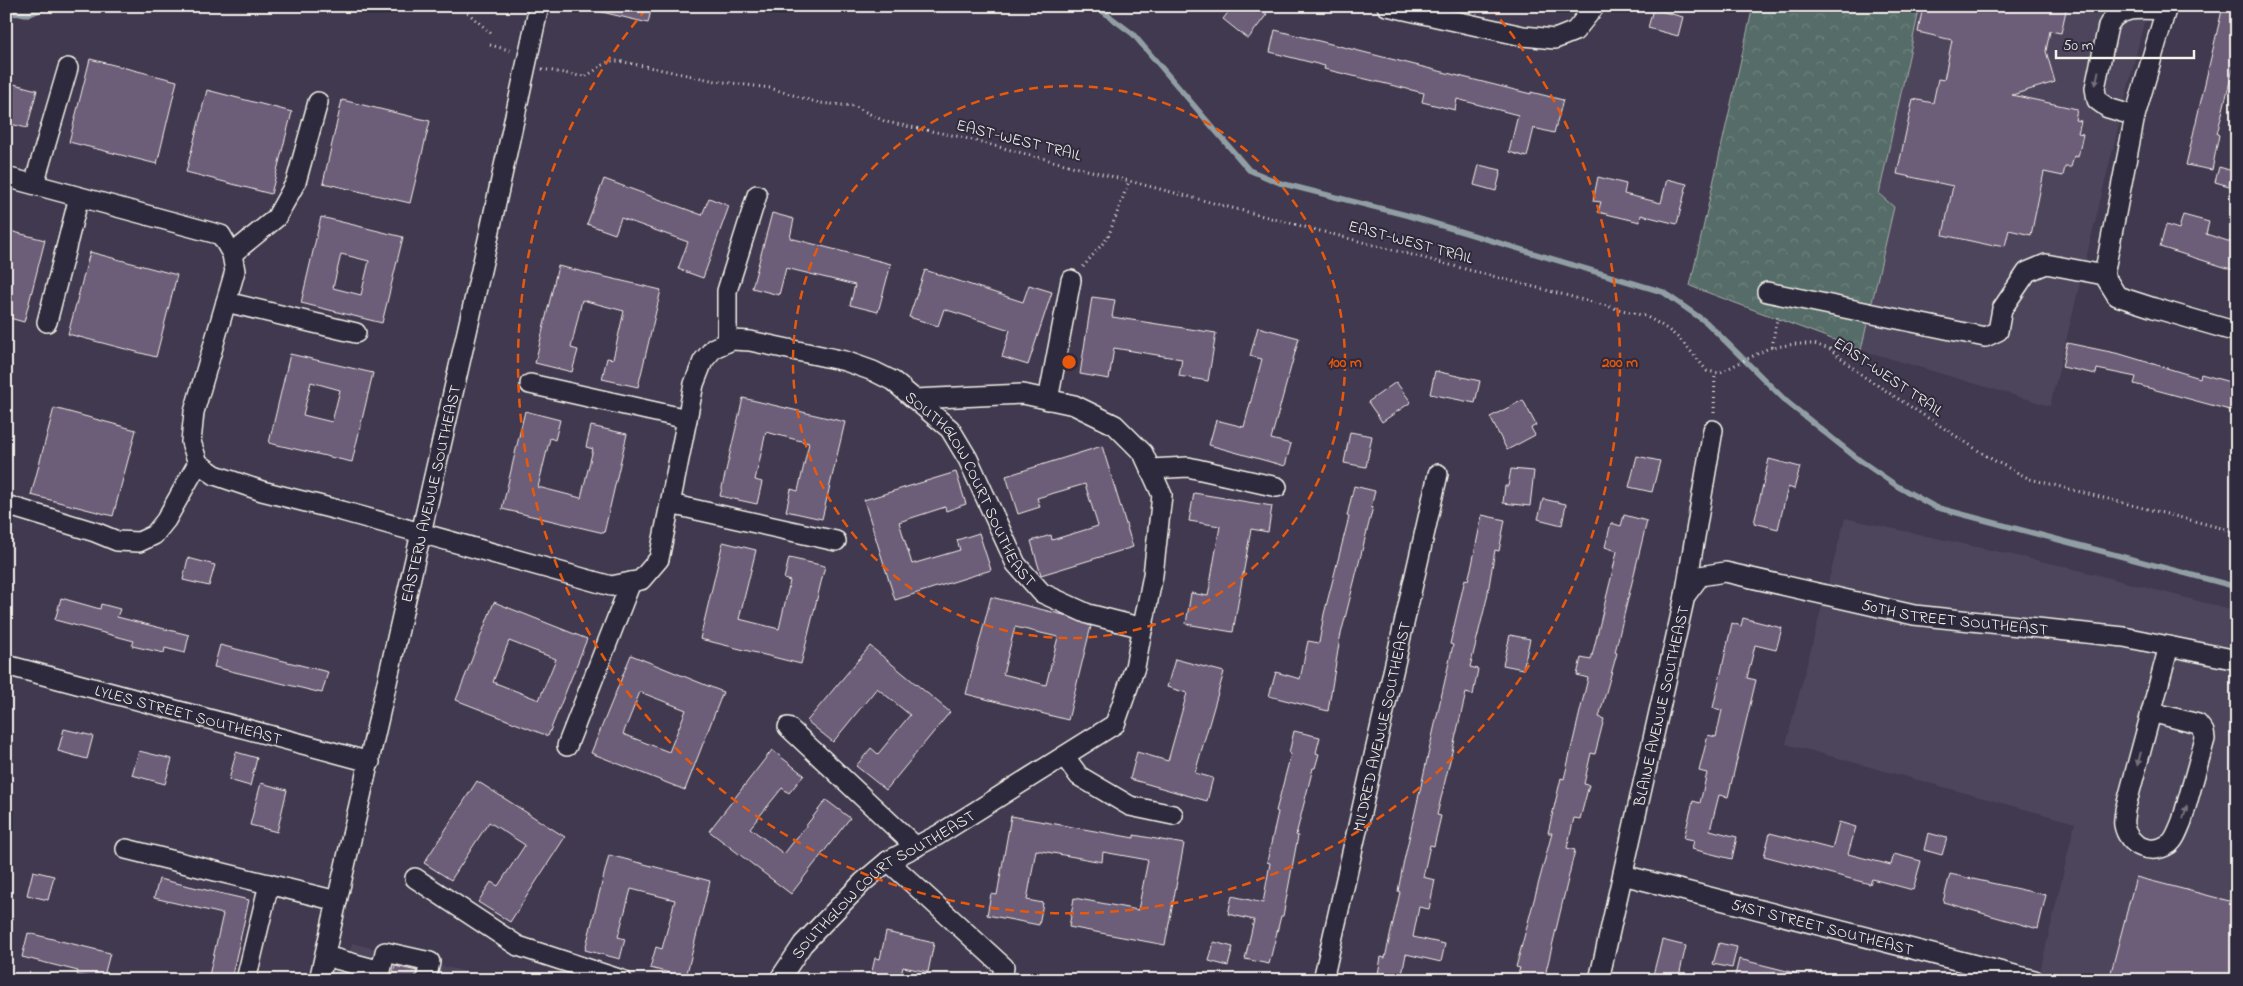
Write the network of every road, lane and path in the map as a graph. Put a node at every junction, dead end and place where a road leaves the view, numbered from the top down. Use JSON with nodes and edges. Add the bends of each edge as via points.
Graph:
{"nodes":[{"id":1,"x":460,"y":6,"type":"edge"},
{"id":2,"x":539,"y":6,"type":"edge"},
{"id":3,"x":1387,"y":6,"type":"edge"},
{"id":4,"x":1595,"y":6,"type":"edge"},
{"id":5,"x":2166,"y":8,"type":"edge"},
{"id":6,"x":492,"y":34,"type":"dead end"},
{"id":7,"x":527,"y":62,"type":"junction"},
{"id":8,"x":68,"y":68,"type":"dead end"},
{"id":9,"x":318,"y":102,"type":"dead end"},
{"id":10,"x":2135,"y":116,"type":"junction"},
{"id":11,"x":6,"y":177,"type":"edge"},
{"id":12,"x":1130,"y":181,"type":"junction"},
{"id":13,"x":34,"y":184,"type":"junction"},
{"id":14,"x":79,"y":196,"type":"junction"},
{"id":15,"x":757,"y":196,"type":"dead end"},
{"id":16,"x":232,"y":254,"type":"junction"},
{"id":17,"x":2104,"y":275,"type":"junction"},
{"id":18,"x":1071,"y":280,"type":"joint"},
{"id":19,"x":1774,"y":293,"type":"joint"},
{"id":20,"x":226,"y":302,"type":"junction"},
{"id":21,"x":47,"y":322,"type":"dead end"},
{"id":22,"x":2237,"y":332,"type":"edge"},
{"id":23,"x":356,"y":334,"type":"dead end"},
{"id":24,"x":727,"y":342,"type":"junction"},
{"id":25,"x":1770,"y":347,"type":"junction"},
{"id":26,"x":1714,"y":373,"type":"junction"},
{"id":27,"x":530,"y":384,"type":"dead end"},
{"id":28,"x":914,"y":399,"type":"junction"},
{"id":29,"x":1048,"y":400,"type":"junction"},
{"id":30,"x":687,"y":419,"type":"junction"},
{"id":31,"x":1713,"y":430,"type":"joint"},
{"id":32,"x":198,"y":463,"type":"junction"},
{"id":33,"x":1150,"y":469,"type":"junction"},
{"id":34,"x":1438,"y":474,"type":"dead end"},
{"id":35,"x":1277,"y":487,"type":"dead end"},
{"id":36,"x":670,"y":504,"type":"junction"},
{"id":37,"x":6,"y":505,"type":"edge"},
{"id":38,"x":2237,"y":532,"type":"edge"},
{"id":39,"x":421,"y":533,"type":"junction"},
{"id":40,"x":836,"y":541,"type":"dead end"},
{"id":41,"x":631,"y":582,"type":"junction"},
{"id":42,"x":1685,"y":596,"type":"junction"},
{"id":43,"x":1143,"y":628,"type":"junction"},
{"id":44,"x":2169,"y":646,"type":"junction"},
{"id":45,"x":2237,"y":660,"type":"edge"},
{"id":46,"x":6,"y":665,"type":"edge"},
{"id":47,"x":2151,"y":712,"type":"junction"},
{"id":48,"x":788,"y":727,"type":"dead end"},
{"id":49,"x":567,"y":746,"type":"dead end"},
{"id":50,"x":1065,"y":757,"type":"junction"},
{"id":51,"x":370,"y":762,"type":"junction"},
{"id":52,"x":1173,"y":815,"type":"dead end"},
{"id":53,"x":916,"y":847,"type":"junction"},
{"id":54,"x":126,"y":849,"type":"dead end"},
{"id":55,"x":888,"y":861,"type":"junction"},
{"id":56,"x":1622,"y":874,"type":"junction"},
{"id":57,"x":415,"y":878,"type":"dead end"},
{"id":58,"x":269,"y":884,"type":"junction"},
{"id":59,"x":338,"y":901,"type":"junction"},
{"id":60,"x":324,"y":956,"type":"junction"},
{"id":61,"x":380,"y":975,"type":"edge"},
{"id":62,"x":2029,"y":978,"type":"edge"},
{"id":63,"x":246,"y":980,"type":"edge"},
{"id":64,"x":319,"y":980,"type":"edge"},
{"id":65,"x":426,"y":980,"type":"edge"},
{"id":66,"x":622,"y":980,"type":"edge"},
{"id":67,"x":778,"y":980,"type":"edge"},
{"id":68,"x":1002,"y":980,"type":"edge"},
{"id":69,"x":1323,"y":980,"type":"edge"},
{"id":70,"x":1599,"y":980,"type":"edge"}],
"edges":[{"from":1,"to":6,"type":"path"},
{"from":2,"to":7,"type":"street","name":"EASTERN AVENUE SOUTHEAST"},
{"from":3,"to":4,"type":"street","via":[[1523,36],[1555,39],[1575,31]]},
{"from":5,"to":10,"type":"street"},
{"from":5,"to":10,"type":"street","one_way":true,"via":[[2120,12],[2108,26],[2095,88],[2097,100],[2108,108]]},
{"from":7,"to":12,"type":"path","name":"EAST-WEST TRAIL","via":[[532,66],[585,77],[609,61],[619,60],[716,81],[770,88],[819,103],[854,106],[886,122],[961,137]]},
{"from":7,"to":39,"type":"street","name":"EASTERN AVENUE SOUTHEAST"},
{"from":8,"to":13,"type":"street"},
{"from":9,"to":16,"type":"street","via":[[296,182],[284,204],[276,218]]},
{"from":10,"to":17,"type":"street"},
{"from":11,"to":13,"type":"street"},
{"from":12,"to":18,"type":"path","via":[[1108,237]]},
{"from":12,"to":26,"type":"path","name":"EAST-WEST TRAIL","via":[[1645,316],[1682,339],[1707,371]]},
{"from":13,"to":14,"type":"street"},
{"from":14,"to":16,"type":"street","via":[[221,235]]},
{"from":14,"to":21,"type":"street"},
{"from":15,"to":24,"type":"street","via":[[727,291]]},
{"from":16,"to":20,"type":"street","via":[[235,271]]},
{"from":17,"to":19,"type":"street","via":[[2046,264],[2027,272],[2002,309],[1998,330],[1985,337]]},
{"from":17,"to":22,"type":"street","via":[[2117,296]]},
{"from":18,"to":29,"type":"street"},
{"from":19,"to":25,"type":"path"},
{"from":20,"to":23,"type":"street"},
{"from":20,"to":32,"type":"street","via":[[194,412],[191,442]]},
{"from":24,"to":28,"type":"street","via":[[750,341],[845,362],[893,381]]},
{"from":24,"to":30,"type":"street","via":[[714,348],[703,361],[694,384]]},
{"from":25,"to":26,"type":"path","name":"EAST-WEST TRAIL"},
{"from":25,"to":38,"type":"path","name":"EAST-WEST TRAIL","via":[[1814,344],[1830,349],[1871,382],[1993,460],[2030,479]]},
{"from":26,"to":31,"type":"path"},
{"from":27,"to":30,"type":"street"},
{"from":28,"to":29,"type":"street","name":"SOUTHGLOW COURT SOUTHEAST","via":[[1023,394]]},
{"from":28,"to":43,"type":"street","name":"SOUTHGLOW COURT SOUTHEAST","via":[[950,429],[968,459],[1016,564],[1042,593],[1088,614]]},
{"from":29,"to":33,"type":"street","name":"SOUTHGLOW COURT SOUTHEAST","via":[[1074,405],[1116,425],[1143,453]]},
{"from":30,"to":36,"type":"street"},
{"from":31,"to":42,"type":"street","name":"BLAINE AVENUE SOUTHEAST"},
{"from":32,"to":37,"type":"street","via":[[166,520],[154,535],[139,542],[117,541]]},
{"from":32,"to":39,"type":"street","via":[[215,474],[262,491]]},
{"from":33,"to":35,"type":"street","via":[[1188,466]]},
{"from":33,"to":43,"type":"street","name":"SOUTHGLOW COURT SOUTHEAST","via":[[1162,495]]},
{"from":34,"to":69,"type":"street","name":"MILDRED AVENUE SOUTHEAST"},
{"from":36,"to":40,"type":"street"},
{"from":36,"to":41,"type":"street","via":[[659,560],[641,580]]},
{"from":39,"to":41,"type":"street","via":[[611,586]]},
{"from":39,"to":51,"type":"street","name":"EASTERN AVENUE SOUTHEAST"},
{"from":41,"to":49,"type":"street"},
{"from":42,"to":44,"type":"street","name":"50TH STREET SOUTHEAST","via":[[1700,576],[1725,572],[1914,615],[2124,637]]},
{"from":42,"to":56,"type":"street","name":"BLAINE AVENUE SOUTHEAST"},
{"from":43,"to":50,"type":"street","name":"SOUTHGLOW COURT SOUTHEAST","via":[[1135,668],[1115,724]]},
{"from":44,"to":45,"type":"street","name":"50TH STREET SOUTHEAST"},
{"from":44,"to":47,"type":"street"},
{"from":46,"to":51,"type":"street","name":"LYLES STREET SOUTHEAST"},
{"from":47,"to":47,"type":"street","one_way":true,"via":[[2124,824],[2134,844],[2158,849],[2170,844],[2177,833],[2205,739],[2198,724]]},
{"from":48,"to":53,"type":"street"},
{"from":50,"to":52,"type":"street","via":[[1079,776],[1130,806]]},
{"from":50,"to":53,"type":"street","name":"SOUTHGLOW COURT SOUTHEAST"},
{"from":51,"to":59,"type":"street","name":"EASTERN AVENUE SOUTHEAST"},
{"from":53,"to":55,"type":"street","name":"SOUTHGLOW COURT SOUTHEAST"},
{"from":54,"to":58,"type":"street"},
{"from":55,"to":67,"type":"street","name":"SOUTHGLOW COURT SOUTHEAST","via":[[802,944]]},
{"from":55,"to":68,"type":"street","via":[[1004,966]]},
{"from":56,"to":62,"type":"street","name":"51ST STREET SOUTHEAST"},
{"from":56,"to":70,"type":"street","name":"BLAINE AVENUE SOUTHEAST"},
{"from":57,"to":66,"type":"street","via":[[518,946]]},
{"from":58,"to":59,"type":"street"},
{"from":58,"to":63,"type":"street"},
{"from":59,"to":60,"type":"street","name":"EASTERN AVENUE SOUTHEAST"},
{"from":60,"to":61,"type":"street"},
{"from":60,"to":64,"type":"street","name":"EASTERN AVENUE SOUTHEAST"},
{"from":61,"to":65,"type":"street","via":[[386,952],[430,962]]}]}
